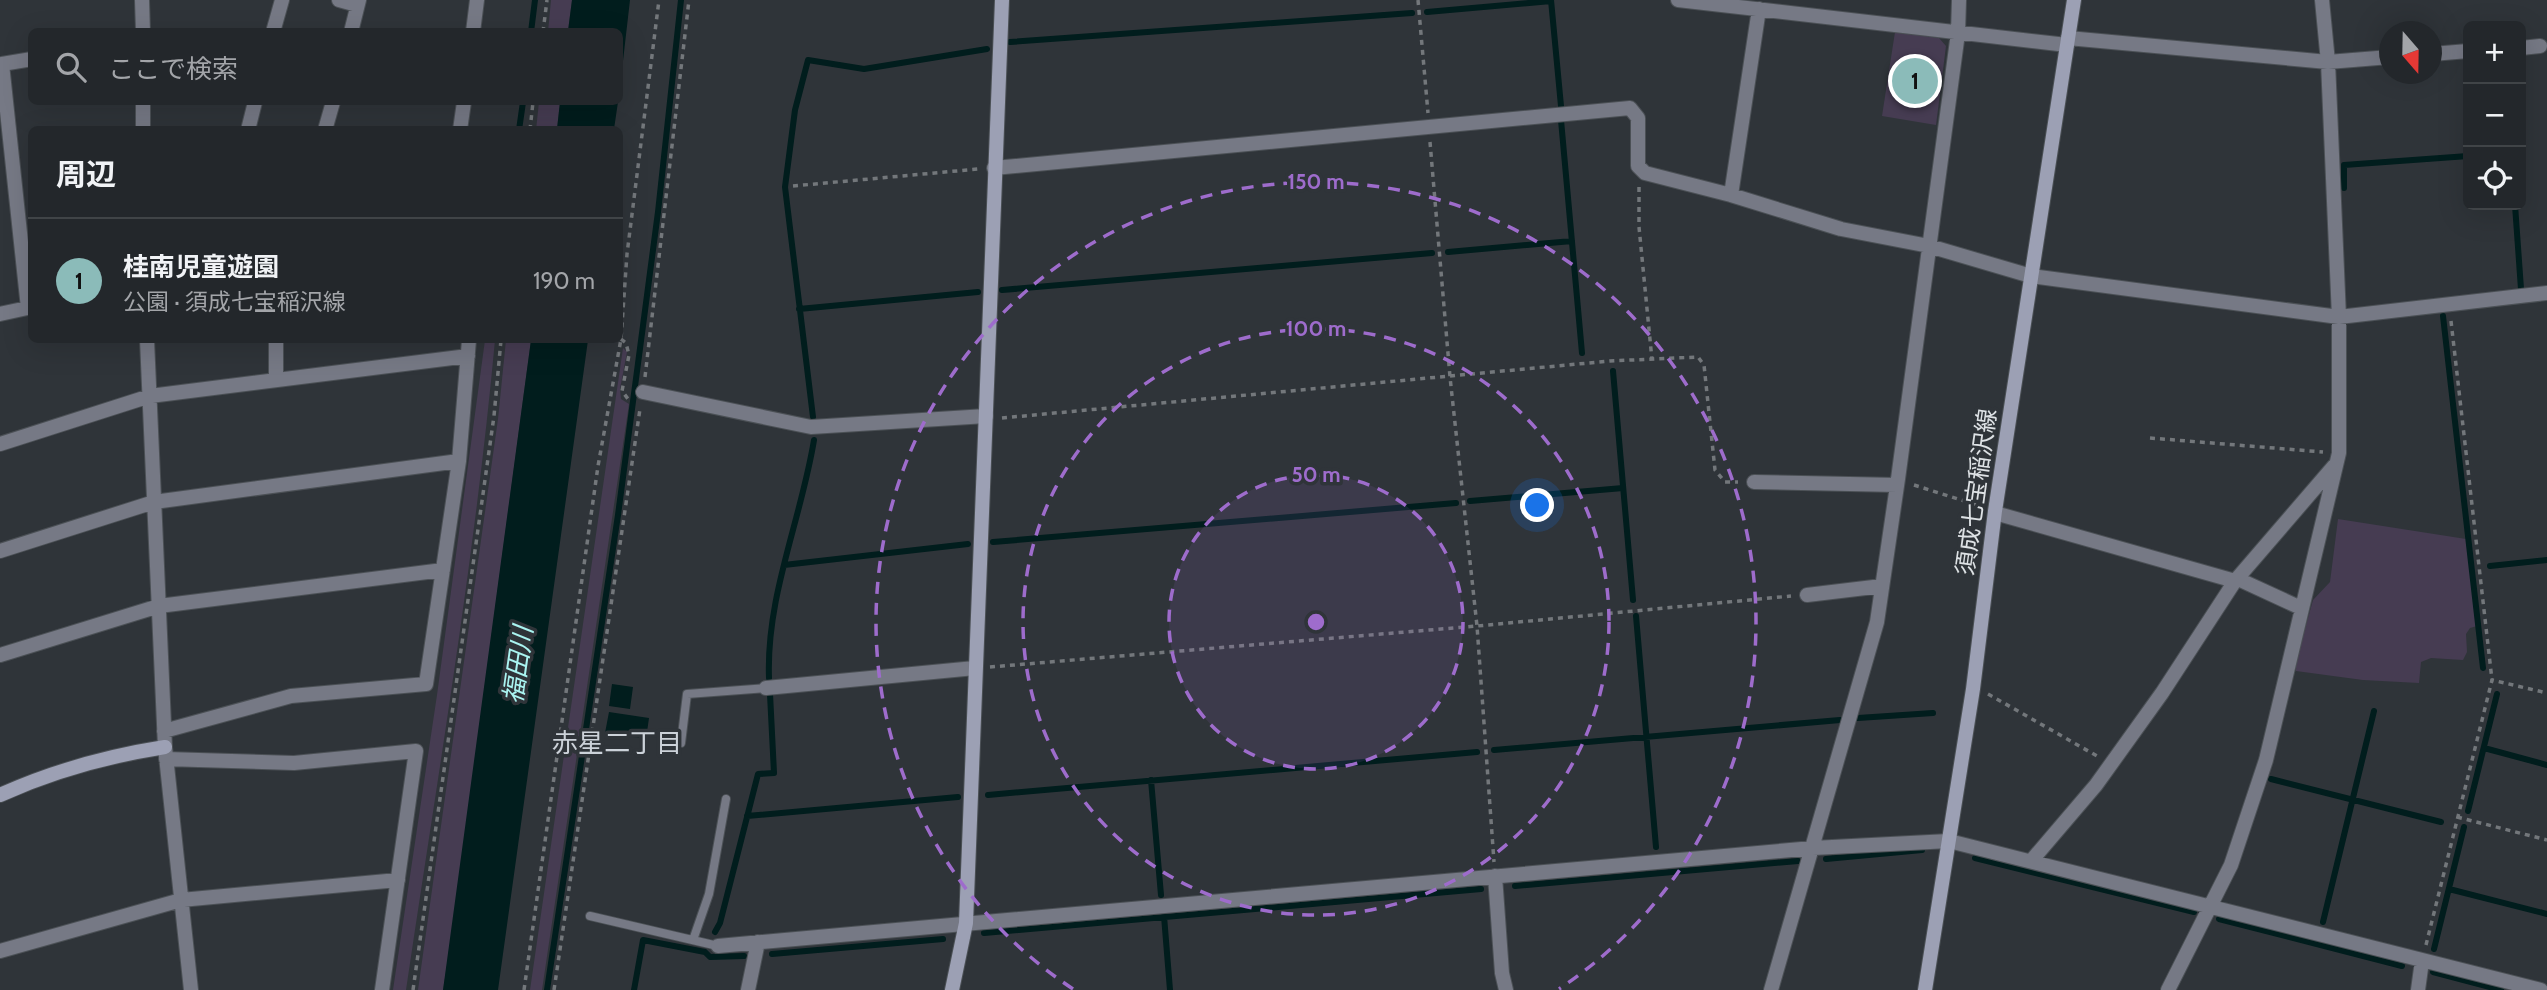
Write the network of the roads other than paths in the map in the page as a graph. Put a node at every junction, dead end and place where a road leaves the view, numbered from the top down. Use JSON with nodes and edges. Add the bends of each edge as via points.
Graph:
{"nodes":[{"id":1,"x":142,"y":0,"type":"edge"},
{"id":2,"x":282,"y":0,"type":"edge"},
{"id":3,"x":339,"y":0,"type":"edge"},
{"id":4,"x":477,"y":0,"type":"edge"},
{"id":5,"x":1002,"y":0,"type":"edge"},
{"id":6,"x":1678,"y":0,"type":"edge"},
{"id":7,"x":1959,"y":0,"type":"edge"},
{"id":8,"x":2074,"y":0,"type":"edge"},
{"id":9,"x":2322,"y":0,"type":"edge"},
{"id":10,"x":1695,"y":1,"type":"edge"},
{"id":11,"x":358,"y":2,"type":"edge"},
{"id":12,"x":1759,"y":9,"type":"junction"},
{"id":13,"x":143,"y":28,"type":"edge"},
{"id":14,"x":274,"y":28,"type":"edge"},
{"id":15,"x":352,"y":28,"type":"edge"},
{"id":16,"x":474,"y":28,"type":"edge"},
{"id":17,"x":1958,"y":33,"type":"junction"},
{"id":18,"x":2068,"y":42,"type":"junction"},
{"id":19,"x":2544,"y":46,"type":"edge"},
{"id":20,"x":2526,"y":48,"type":"edge"},
{"id":21,"x":2463,"y":51,"type":"edge"},
{"id":22,"x":2442,"y":53,"type":"edge"},
{"id":23,"x":2379,"y":58,"type":"edge"},
{"id":24,"x":28,"y":60,"type":"edge"},
{"id":25,"x":2328,"y":62,"type":"junction"},
{"id":26,"x":143,"y":105,"type":"edge"},
{"id":27,"x":254,"y":105,"type":"edge"},
{"id":28,"x":331,"y":105,"type":"edge"},
{"id":29,"x":464,"y":105,"type":"edge"},
{"id":30,"x":144,"y":126,"type":"edge"},
{"id":31,"x":249,"y":126,"type":"edge"},
{"id":32,"x":326,"y":126,"type":"edge"},
{"id":33,"x":461,"y":126,"type":"edge"},
{"id":34,"x":6,"y":162,"type":"edge"},
{"id":35,"x":994,"y":168,"type":"junction"},
{"id":36,"x":1731,"y":195,"type":"junction"},
{"id":37,"x":1929,"y":246,"type":"junction"},
{"id":38,"x":2031,"y":276,"type":"junction"},
{"id":39,"x":2547,"y":293,"type":"edge"},
{"id":40,"x":28,"y":295,"type":"edge"},
{"id":41,"x":28,"y":307,"type":"edge"},
{"id":42,"x":0,"y":314,"type":"edge"},
{"id":43,"x":2339,"y":317,"type":"junction"},
{"id":44,"x":147,"y":343,"type":"edge"},
{"id":45,"x":276,"y":343,"type":"edge"},
{"id":46,"x":469,"y":343,"type":"edge"},
{"id":47,"x":468,"y":356,"type":"junction"},
{"id":48,"x":276,"y":380,"type":"junction"},
{"id":49,"x":150,"y":396,"type":"junction"},
{"id":50,"x":636,"y":396,"type":"road end"},
{"id":51,"x":986,"y":418,"type":"junction"},
{"id":52,"x":0,"y":444,"type":"edge"},
{"id":53,"x":2338,"y":457,"type":"junction"},
{"id":54,"x":460,"y":461,"type":"junction"},
{"id":55,"x":1755,"y":482,"type":"road end"},
{"id":56,"x":1898,"y":482,"type":"junction"},
{"id":57,"x":154,"y":502,"type":"junction"},
{"id":58,"x":1995,"y":512,"type":"junction"},
{"id":59,"x":0,"y":551,"type":"edge"},
{"id":60,"x":443,"y":570,"type":"junction"},
{"id":61,"x":2237,"y":580,"type":"junction"},
{"id":62,"x":1882,"y":586,"type":"junction"},
{"id":63,"x":1807,"y":595,"type":"road end"},
{"id":64,"x":159,"y":606,"type":"junction"},
{"id":65,"x":2301,"y":608,"type":"junction"},
{"id":66,"x":0,"y":655,"type":"edge"},
{"id":67,"x":975,"y":668,"type":"junction"},
{"id":68,"x":766,"y":688,"type":"joint"},
{"id":69,"x":164,"y":731,"type":"junction"},
{"id":70,"x":681,"y":743,"type":"dead end"},
{"id":71,"x":166,"y":753,"type":"junction"},
{"id":72,"x":0,"y":795,"type":"edge"},
{"id":73,"x":726,"y":799,"type":"dead end"},
{"id":74,"x":1948,"y":841,"type":"junction"},
{"id":75,"x":1813,"y":848,"type":"junction"},
{"id":76,"x":2032,"y":860,"type":"junction"},
{"id":77,"x":1495,"y":876,"type":"junction"},
{"id":78,"x":398,"y":880,"type":"junction"},
{"id":79,"x":181,"y":900,"type":"junction"},
{"id":80,"x":2210,"y":906,"type":"junction"},
{"id":81,"x":590,"y":916,"type":"dead end"},
{"id":82,"x":966,"y":923,"type":"junction"},
{"id":83,"x":693,"y":940,"type":"junction"},
{"id":84,"x":758,"y":942,"type":"junction"},
{"id":85,"x":718,"y":946,"type":"joint"},
{"id":86,"x":0,"y":951,"type":"edge"},
{"id":87,"x":2422,"y":961,"type":"junction"},
{"id":88,"x":191,"y":990,"type":"edge"},
{"id":89,"x":382,"y":990,"type":"edge"},
{"id":90,"x":748,"y":990,"type":"edge"},
{"id":91,"x":952,"y":990,"type":"edge"},
{"id":92,"x":1506,"y":990,"type":"edge"},
{"id":93,"x":1772,"y":990,"type":"edge"},
{"id":94,"x":1924,"y":990,"type":"edge"},
{"id":95,"x":2168,"y":990,"type":"edge"},
{"id":96,"x":2418,"y":990,"type":"edge"},
{"id":97,"x":2541,"y":990,"type":"edge"}],
"edges":[{"from":1,"to":13,"type":"street"},
{"from":2,"to":14,"type":"street"},
{"from":3,"to":11,"type":"street"},
{"from":4,"to":16,"type":"street"},
{"from":5,"to":35,"type":"street"},
{"from":6,"to":10,"type":"street"},
{"from":7,"to":17,"type":"street"},
{"from":8,"to":18,"type":"street","name":"須成七宝稲沢線"},
{"from":9,"to":25,"type":"street"},
{"from":10,"to":12,"type":"street"},
{"from":11,"to":15,"type":"street"},
{"from":12,"to":17,"type":"street"},
{"from":12,"to":36,"type":"street"},
{"from":17,"to":18,"type":"street"},
{"from":17,"to":37,"type":"street"},
{"from":18,"to":25,"type":"street"},
{"from":18,"to":38,"type":"street","name":"須成七宝稲沢線"},
{"from":19,"to":20,"type":"street"},
{"from":21,"to":22,"type":"street"},
{"from":23,"to":25,"type":"street"},
{"from":24,"to":34,"type":"street","via":[[2,64]]},
{"from":25,"to":43,"type":"street"},
{"from":26,"to":30,"type":"street"},
{"from":27,"to":31,"type":"street"},
{"from":28,"to":32,"type":"street"},
{"from":29,"to":33,"type":"street"},
{"from":34,"to":40,"type":"street"},
{"from":35,"to":36,"type":"street","via":[[1630,108],[1638,118],[1638,166],[1644,173]]},
{"from":35,"to":51,"type":"street"},
{"from":36,"to":37,"type":"street","via":[[1841,229]]},
{"from":37,"to":38,"type":"street"},
{"from":37,"to":56,"type":"street"},
{"from":38,"to":43,"type":"street"},
{"from":38,"to":58,"type":"street","name":"須成七宝稲沢線"},
{"from":39,"to":43,"type":"street"},
{"from":41,"to":42,"type":"street"},
{"from":43,"to":53,"type":"street"},
{"from":44,"to":49,"type":"street"},
{"from":45,"to":48,"type":"street"},
{"from":46,"to":47,"type":"street"},
{"from":47,"to":48,"type":"street"},
{"from":47,"to":54,"type":"street"},
{"from":48,"to":49,"type":"street"},
{"from":49,"to":52,"type":"street"},
{"from":49,"to":57,"type":"street"},
{"from":50,"to":51,"type":"street","via":[[811,427]]},
{"from":51,"to":67,"type":"street"},
{"from":53,"to":61,"type":"street"},
{"from":53,"to":65,"type":"street"},
{"from":54,"to":57,"type":"street"},
{"from":54,"to":60,"type":"street"},
{"from":55,"to":56,"type":"street"},
{"from":56,"to":62,"type":"street"},
{"from":57,"to":59,"type":"street"},
{"from":57,"to":64,"type":"street"},
{"from":58,"to":61,"type":"street"},
{"from":58,"to":74,"type":"street","name":"須成七宝稲沢線"},
{"from":60,"to":64,"type":"street"},
{"from":60,"to":69,"type":"street","via":[[426,684],[291,696]]},
{"from":61,"to":65,"type":"street"},
{"from":61,"to":76,"type":"street","via":[[2096,785]]},
{"from":62,"to":63,"type":"street"},
{"from":62,"to":75,"type":"street","via":[[1877,622]]},
{"from":64,"to":66,"type":"street"},
{"from":64,"to":69,"type":"street"},
{"from":65,"to":80,"type":"street","via":[[2266,760],[2231,865]]},
{"from":67,"to":68,"type":"street"},
{"from":67,"to":82,"type":"street"},
{"from":68,"to":70,"type":"lane","via":[[687,694]]},
{"from":69,"to":71,"type":"street"},
{"from":71,"to":72,"type":"street","via":[[106,758],[37,778]]},
{"from":71,"to":78,"type":"street","via":[[295,763],[416,751]]},
{"from":71,"to":79,"type":"street"},
{"from":73,"to":83,"type":"lane","via":[[709,894]]},
{"from":74,"to":75,"type":"street"},
{"from":74,"to":76,"type":"street"},
{"from":74,"to":94,"type":"street","name":"須成七宝稲沢線"},
{"from":75,"to":77,"type":"street"},
{"from":75,"to":93,"type":"street"},
{"from":76,"to":80,"type":"street"},
{"from":77,"to":82,"type":"street"},
{"from":77,"to":92,"type":"street"},
{"from":78,"to":79,"type":"street"},
{"from":78,"to":89,"type":"street"},
{"from":79,"to":86,"type":"street"},
{"from":79,"to":88,"type":"street"},
{"from":80,"to":87,"type":"street"},
{"from":80,"to":95,"type":"street"},
{"from":81,"to":83,"type":"lane"},
{"from":82,"to":84,"type":"street"},
{"from":82,"to":91,"type":"street"},
{"from":83,"to":85,"type":"lane"},
{"from":84,"to":85,"type":"street"},
{"from":84,"to":90,"type":"street"},
{"from":87,"to":96,"type":"street"},
{"from":87,"to":97,"type":"street"}]}
